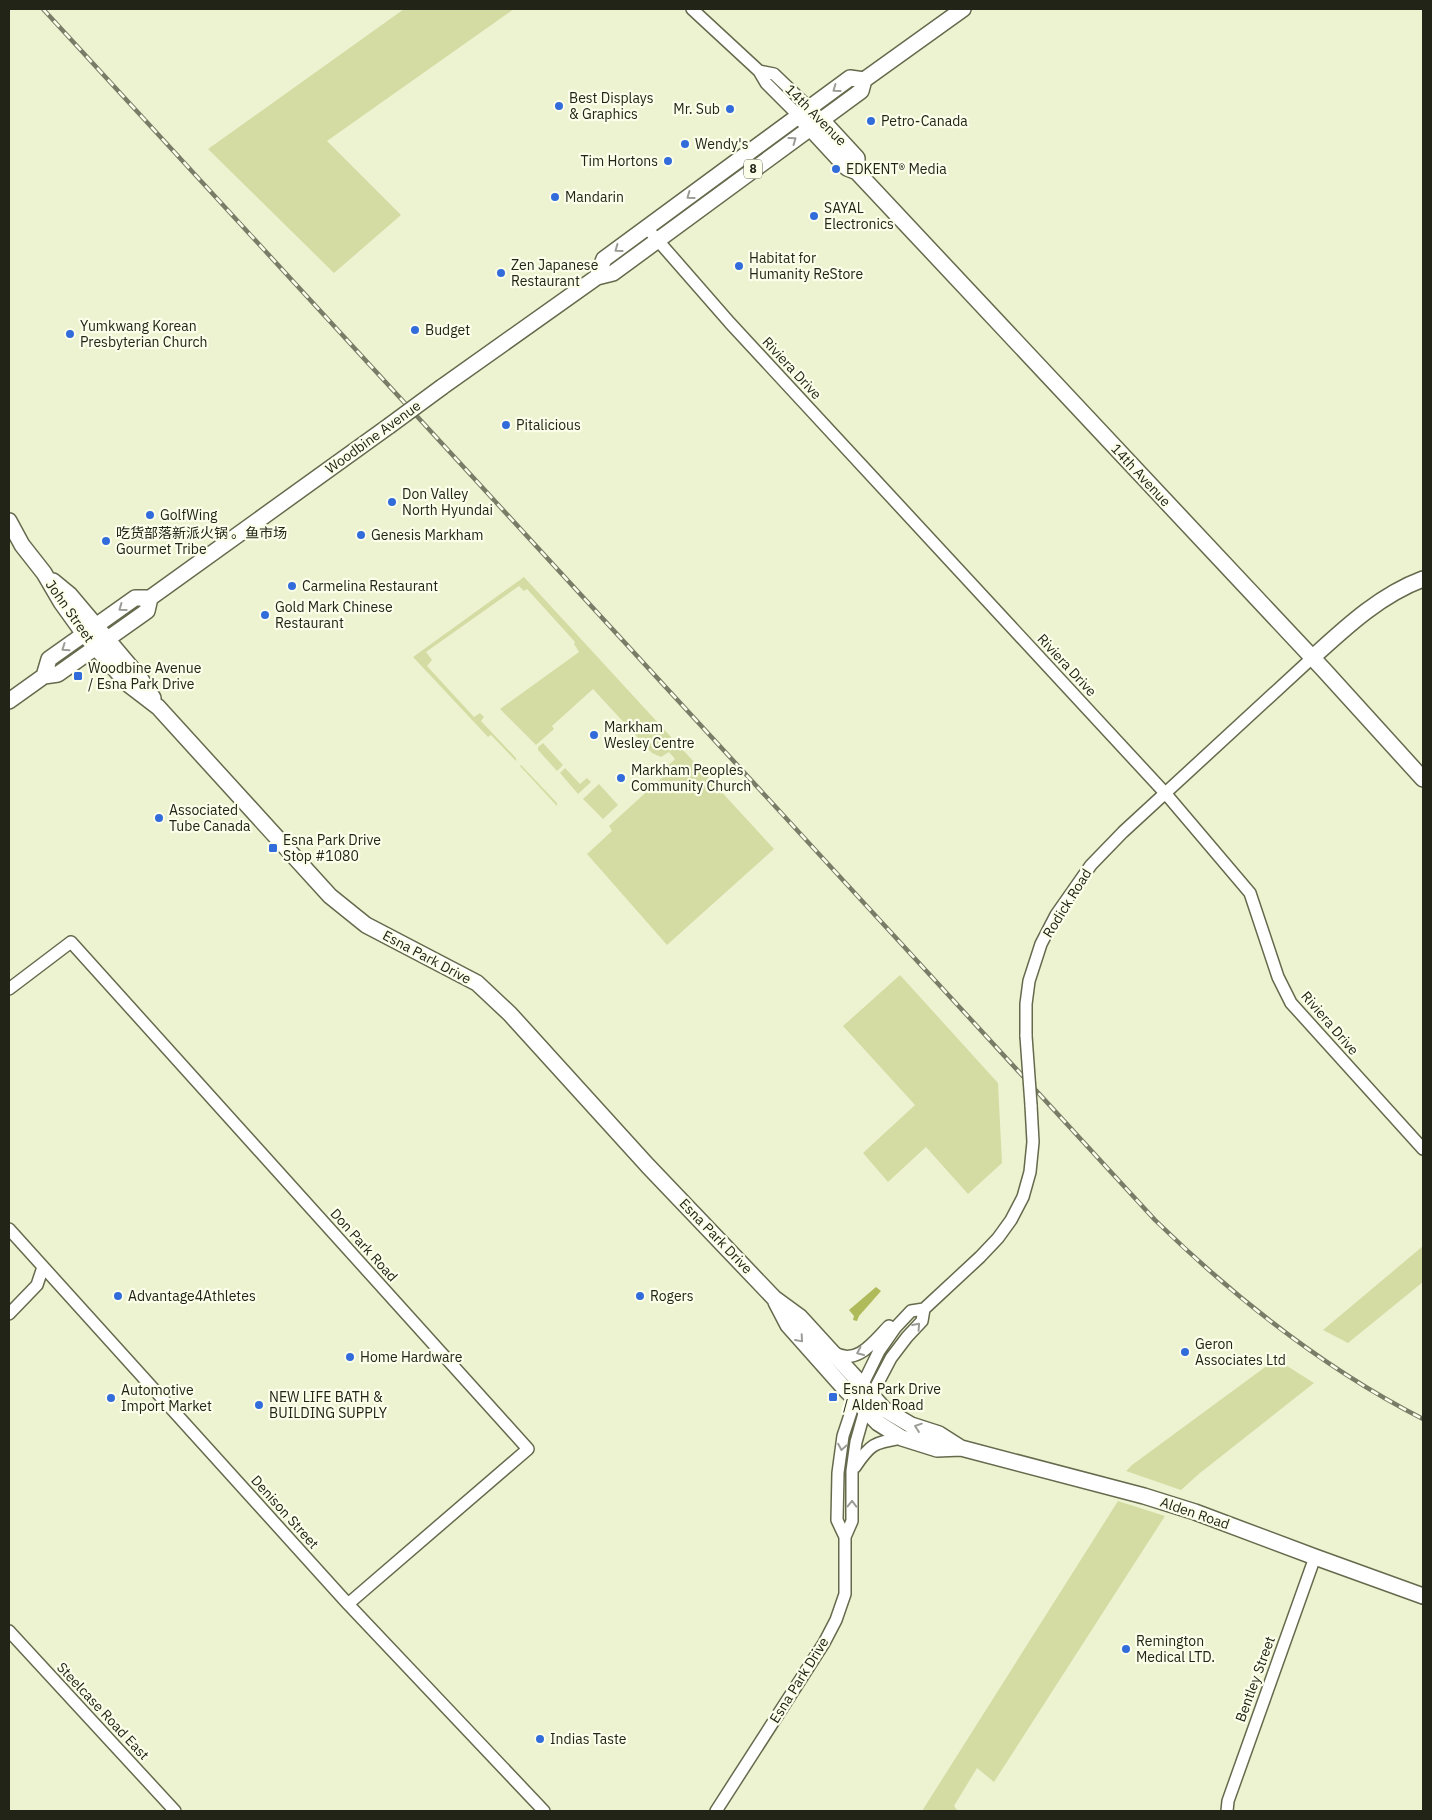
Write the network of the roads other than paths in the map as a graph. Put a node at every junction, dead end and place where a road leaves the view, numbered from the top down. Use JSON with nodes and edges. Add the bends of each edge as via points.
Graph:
{"nodes":[{"id":1,"x":692,"y":9,"type":"edge"},
{"id":2,"x":963,"y":9,"type":"edge"},
{"id":3,"x":864,"y":80,"type":"junction"},
{"id":4,"x":804,"y":111,"type":"junction"},
{"id":5,"x":815,"y":123,"type":"junction"},
{"id":6,"x":756,"y":146,"type":"junction"},
{"id":7,"x":765,"y":161,"type":"junction"},
{"id":8,"x":647,"y":228,"type":"junction"},
{"id":9,"x":657,"y":241,"type":"junction"},
{"id":10,"x":597,"y":277,"type":"junction"},
{"id":11,"x":9,"y":521,"type":"edge"},
{"id":12,"x":1423,"y":579,"type":"edge"},
{"id":13,"x":150,"y":598,"type":"junction"},
{"id":14,"x":90,"y":630,"type":"junction"},
{"id":15,"x":102,"y":644,"type":"junction"},
{"id":16,"x":1312,"y":658,"type":"junction"},
{"id":17,"x":44,"y":676,"type":"junction"},
{"id":18,"x":9,"y":701,"type":"edge"},
{"id":19,"x":1423,"y":779,"type":"edge"},
{"id":20,"x":1166,"y":794,"type":"junction"},
{"id":21,"x":9,"y":989,"type":"edge"},
{"id":22,"x":1423,"y":1149,"type":"edge"},
{"id":23,"x":9,"y":1229,"type":"edge"},
{"id":24,"x":42,"y":1267,"type":"junction"},
{"id":25,"x":774,"y":1298,"type":"junction"},
{"id":26,"x":924,"y":1309,"type":"junction"},
{"id":27,"x":911,"y":1311,"type":"junction"},
{"id":28,"x":9,"y":1314,"type":"edge"},
{"id":29,"x":827,"y":1347,"type":"junction"},
{"id":30,"x":863,"y":1398,"type":"junction"},
{"id":31,"x":902,"y":1438,"type":"junction"},
{"id":32,"x":961,"y":1448,"type":"junction"},
{"id":33,"x":852,"y":1471,"type":"junction"},
{"id":34,"x":845,"y":1537,"type":"junction"},
{"id":35,"x":1315,"y":1558,"type":"junction"},
{"id":36,"x":1423,"y":1596,"type":"edge"},
{"id":37,"x":348,"y":1604,"type":"junction"},
{"id":38,"x":9,"y":1631,"type":"edge"},
{"id":39,"x":175,"y":1811,"type":"edge"},
{"id":40,"x":544,"y":1811,"type":"edge"},
{"id":41,"x":716,"y":1811,"type":"edge"},
{"id":42,"x":1227,"y":1811,"type":"edge"}],
"edges":[{"from":1,"to":4,"type":"street","name":"14th Avenue","via":[[759,71],[766,83]]},
{"from":2,"to":3,"type":"main road","name":"Woodbine Avenue","number":"8"},
{"from":3,"to":4,"type":"main road","name":"Woodbine Avenue","number":"8","one_way":true,"via":[[850,78]]},
{"from":3,"to":5,"type":"main road","name":"Woodbine Avenue","number":"8","via":[[861,91]]},
{"from":4,"to":5,"type":"main road","name":"14th Avenue"},
{"from":4,"to":6,"type":"main road","name":"Woodbine Avenue","number":"8"},
{"from":7,"to":5,"type":"main road","name":"Woodbine Avenue","number":"8","one_way":true},
{"from":5,"to":16,"type":"main road","name":"14th Avenue","via":[[857,158],[857,172]]},
{"from":6,"to":7,"type":"main road"},
{"from":6,"to":8,"type":"main road","name":"Woodbine Avenue","number":"8","one_way":true},
{"from":7,"to":9,"type":"main road","name":"Woodbine Avenue","number":"8"},
{"from":8,"to":9,"type":"street","name":"Riviera Drive"},
{"from":8,"to":10,"type":"main road","name":"Woodbine Avenue","number":"8","one_way":true,"via":[[604,259]]},
{"from":9,"to":10,"type":"main road","name":"Woodbine Avenue","number":"8","via":[[612,273]]},
{"from":9,"to":20,"type":"street","name":"Riviera Drive"},
{"from":10,"to":13,"type":"main road","name":"Woodbine Avenue","number":"8","bridge":true},
{"from":11,"to":14,"type":"main road","name":"John Street","via":[[61,602]]},
{"from":12,"to":16,"type":"main road","name":"Rodick Road","via":[[1408,584],[1357,617]]},
{"from":13,"to":14,"type":"main road","name":"Woodbine Avenue","number":"8","one_way":true,"via":[[135,598]]},
{"from":13,"to":15,"type":"main road","name":"Woodbine Avenue","number":"8","via":[[147,611]]},
{"from":14,"to":15,"type":"main road","name":"John Street"},
{"from":14,"to":17,"type":"main road","name":"Woodbine Avenue","number":"8","one_way":true,"via":[[49,659]]},
{"from":15,"to":17,"type":"main road","name":"Woodbine Avenue","number":"8","via":[[58,674]]},
{"from":15,"to":25,"type":"main road","name":"Esna Park Drive","via":[[140,678],[158,707],[330,896],[366,924],[478,983]]},
{"from":16,"to":19,"type":"main road","name":"14th Avenue"},
{"from":16,"to":20,"type":"street","name":"Rodick Road"},
{"from":17,"to":18,"type":"main road","name":"Woodbine Avenue","number":"8"},
{"from":20,"to":22,"type":"street","name":"Riviera Drive","via":[[1250,893],[1278,977],[1291,1004]]},
{"from":20,"to":26,"type":"street","name":"Rodick Road","bridge":true,"via":[[1090,865],[1056,915],[1041,944],[1029,981],[1026,1004],[1033,1155],[1023,1197],[998,1238]]},
{"from":21,"to":37,"type":"street","name":"Don Park Road","via":[[71,942],[528,1449]]},
{"from":23,"to":24,"type":"street","name":"Denison Street"},
{"from":24,"to":28,"type":"street","via":[[37,1285]]},
{"from":24,"to":37,"type":"street","name":"Denison Street"},
{"from":25,"to":29,"type":"main road","name":"Esna Park Drive","via":[[800,1317]]},
{"from":25,"to":30,"type":"main road","name":"Esna Park Drive","one_way":true,"via":[[788,1325]]},
{"from":26,"to":27,"type":"street"},
{"from":30,"to":26,"type":"street","name":"Rodick Road","one_way":true,"via":[[922,1321]]},
{"from":27,"to":29,"type":"street","one_way":true,"via":[[888,1327],[868,1350],[841,1357]]},
{"from":27,"to":30,"type":"street","via":[[878,1351]]},
{"from":29,"to":30,"type":"main road","name":"Esna Park Drive"},
{"from":30,"to":31,"type":"main road","name":"Alden Road","via":[[878,1423]]},
{"from":32,"to":30,"type":"main road","name":"Alden Road","one_way":true},
{"from":30,"to":33,"type":"street","name":"Esna Park Drive"},
{"from":30,"to":34,"type":"street","name":"Esna Park Drive","one_way":true,"via":[[844,1436],[838,1473],[837,1520]]},
{"from":31,"to":32,"type":"main road","name":"Alden Road","via":[[937,1448]]},
{"from":31,"to":33,"type":"street","via":[[875,1443]]},
{"from":32,"to":35,"type":"main road","name":"Alden Road","via":[[1144,1496]]},
{"from":34,"to":33,"type":"street","name":"Esna Park Drive","one_way":true,"via":[[852,1521]]},
{"from":34,"to":41,"type":"street","name":"Esna Park Drive","via":[[845,1594],[836,1620]]},
{"from":35,"to":36,"type":"main road","name":"Alden Road"},
{"from":35,"to":42,"type":"street","name":"Bentley Street"},
{"from":37,"to":40,"type":"street","name":"Denison Street"},
{"from":38,"to":39,"type":"street","name":"Steelcase Road East"}]}
